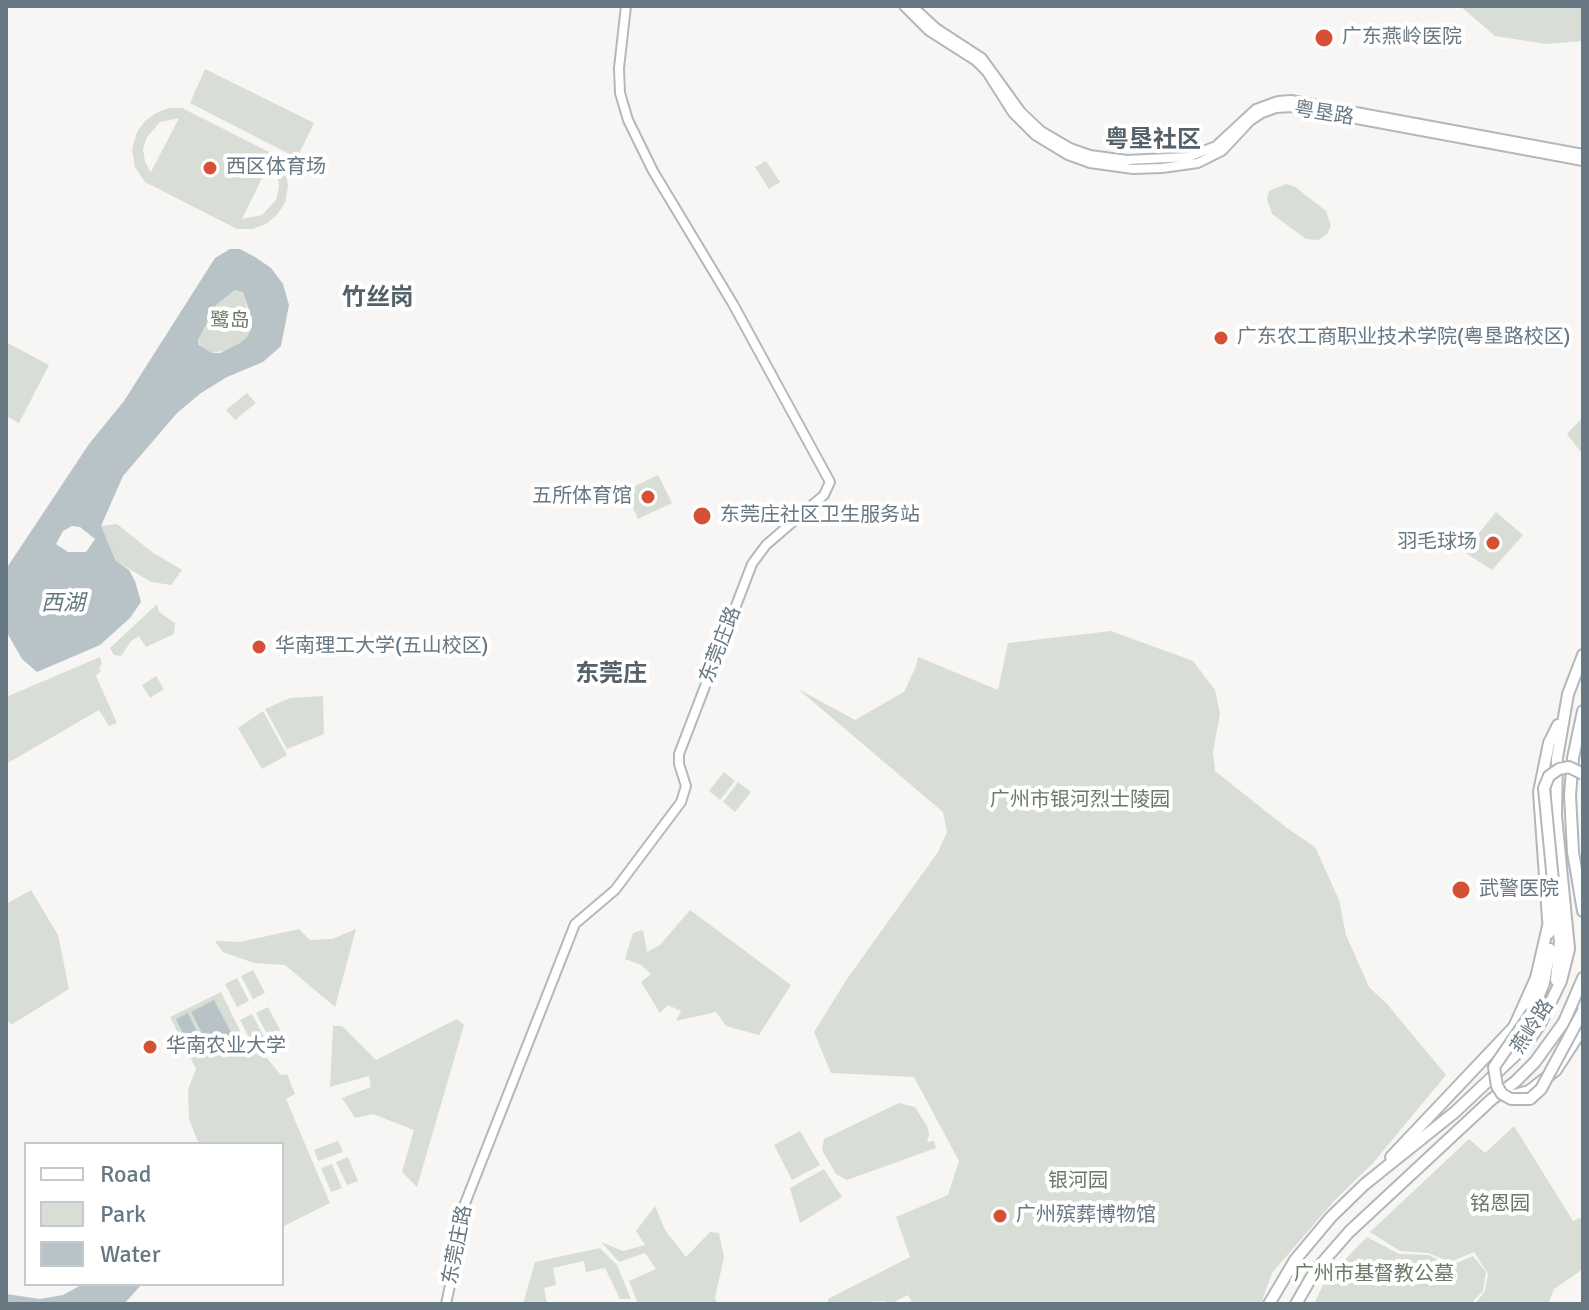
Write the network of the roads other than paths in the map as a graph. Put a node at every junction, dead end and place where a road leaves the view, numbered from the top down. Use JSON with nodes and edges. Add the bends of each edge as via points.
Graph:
{"nodes":[{"id":1,"x":626,"y":6,"type":"edge"},
{"id":2,"x":904,"y":6,"type":"edge"},
{"id":3,"x":912,"y":6,"type":"edge"},
{"id":4,"x":1583,"y":154,"type":"edge"},
{"id":5,"x":1583,"y":161,"type":"edge"},
{"id":6,"x":1583,"y":655,"type":"edge"},
{"id":7,"x":1583,"y":711,"type":"edge"},
{"id":8,"x":1563,"y":716,"type":"junction"},
{"id":9,"x":1583,"y":774,"type":"edge"},
{"id":10,"x":1583,"y":911,"type":"edge"},
{"id":11,"x":1548,"y":926,"type":"junction"},
{"id":12,"x":1583,"y":978,"type":"edge"},
{"id":13,"x":1551,"y":1000,"type":"junction"},
{"id":14,"x":1583,"y":1011,"type":"edge"},
{"id":15,"x":1583,"y":1028,"type":"edge"},
{"id":16,"x":1492,"y":1099,"type":"junction"},
{"id":17,"x":1365,"y":1184,"type":"junction"},
{"id":18,"x":446,"y":1304,"type":"edge"},
{"id":19,"x":1269,"y":1304,"type":"edge"},
{"id":20,"x":1296,"y":1304,"type":"edge"}],
"edges":[{"from":1,"to":18,"type":"main road","name":"东莞庄路","via":[[619,68],[628,120],[830,482],[824,495],[766,545],[752,564],[679,754],[686,786],[681,802],[615,890],[575,924],[462,1211]]},
{"from":2,"to":5,"type":"main road","name":"粤垦路","via":[[929,31],[976,61],[1035,135],[1090,163],[1133,169],[1198,163],[1222,151],[1262,113],[1292,107]]},
{"from":3,"to":4,"type":"main road","name":"粤垦路","via":[[982,58],[1041,131],[1090,155],[1127,160],[1188,157],[1216,146],[1256,109],[1291,100]]},
{"from":6,"to":8,"type":"highway","name":"燕岭路"},
{"from":7,"to":10,"type":"highway","via":[[1571,768],[1570,805]]},
{"from":8,"to":11,"type":"highway","via":[[1549,743],[1539,792]]},
{"from":8,"to":13,"type":"highway","name":"燕岭路","via":[[1556,800],[1569,949]]},
{"from":9,"to":13,"type":"highway","bridge":true,"via":[[1559,769],[1544,788],[1560,955]]},
{"from":11,"to":14,"type":"highway","bridge":true,"via":[[1548,965],[1532,1012],[1494,1067],[1499,1091],[1515,1100],[1530,1099],[1541,1089]]},
{"from":11,"to":17,"type":"highway","via":[[1536,978],[1514,1027]]},
{"from":12,"to":16,"type":"highway","name":"燕岭路","via":[[1555,1036],[1528,1070]]},
{"from":13,"to":17,"type":"highway","name":"燕岭路","via":[[1514,1058]]},
{"from":15,"to":16,"type":"highway","via":[[1547,1079],[1518,1095]]},
{"from":16,"to":20,"type":"highway","name":"燕岭路","via":[[1336,1246]]},
{"from":17,"to":19,"type":"highway","name":"燕岭路","via":[[1301,1252]]}]}
